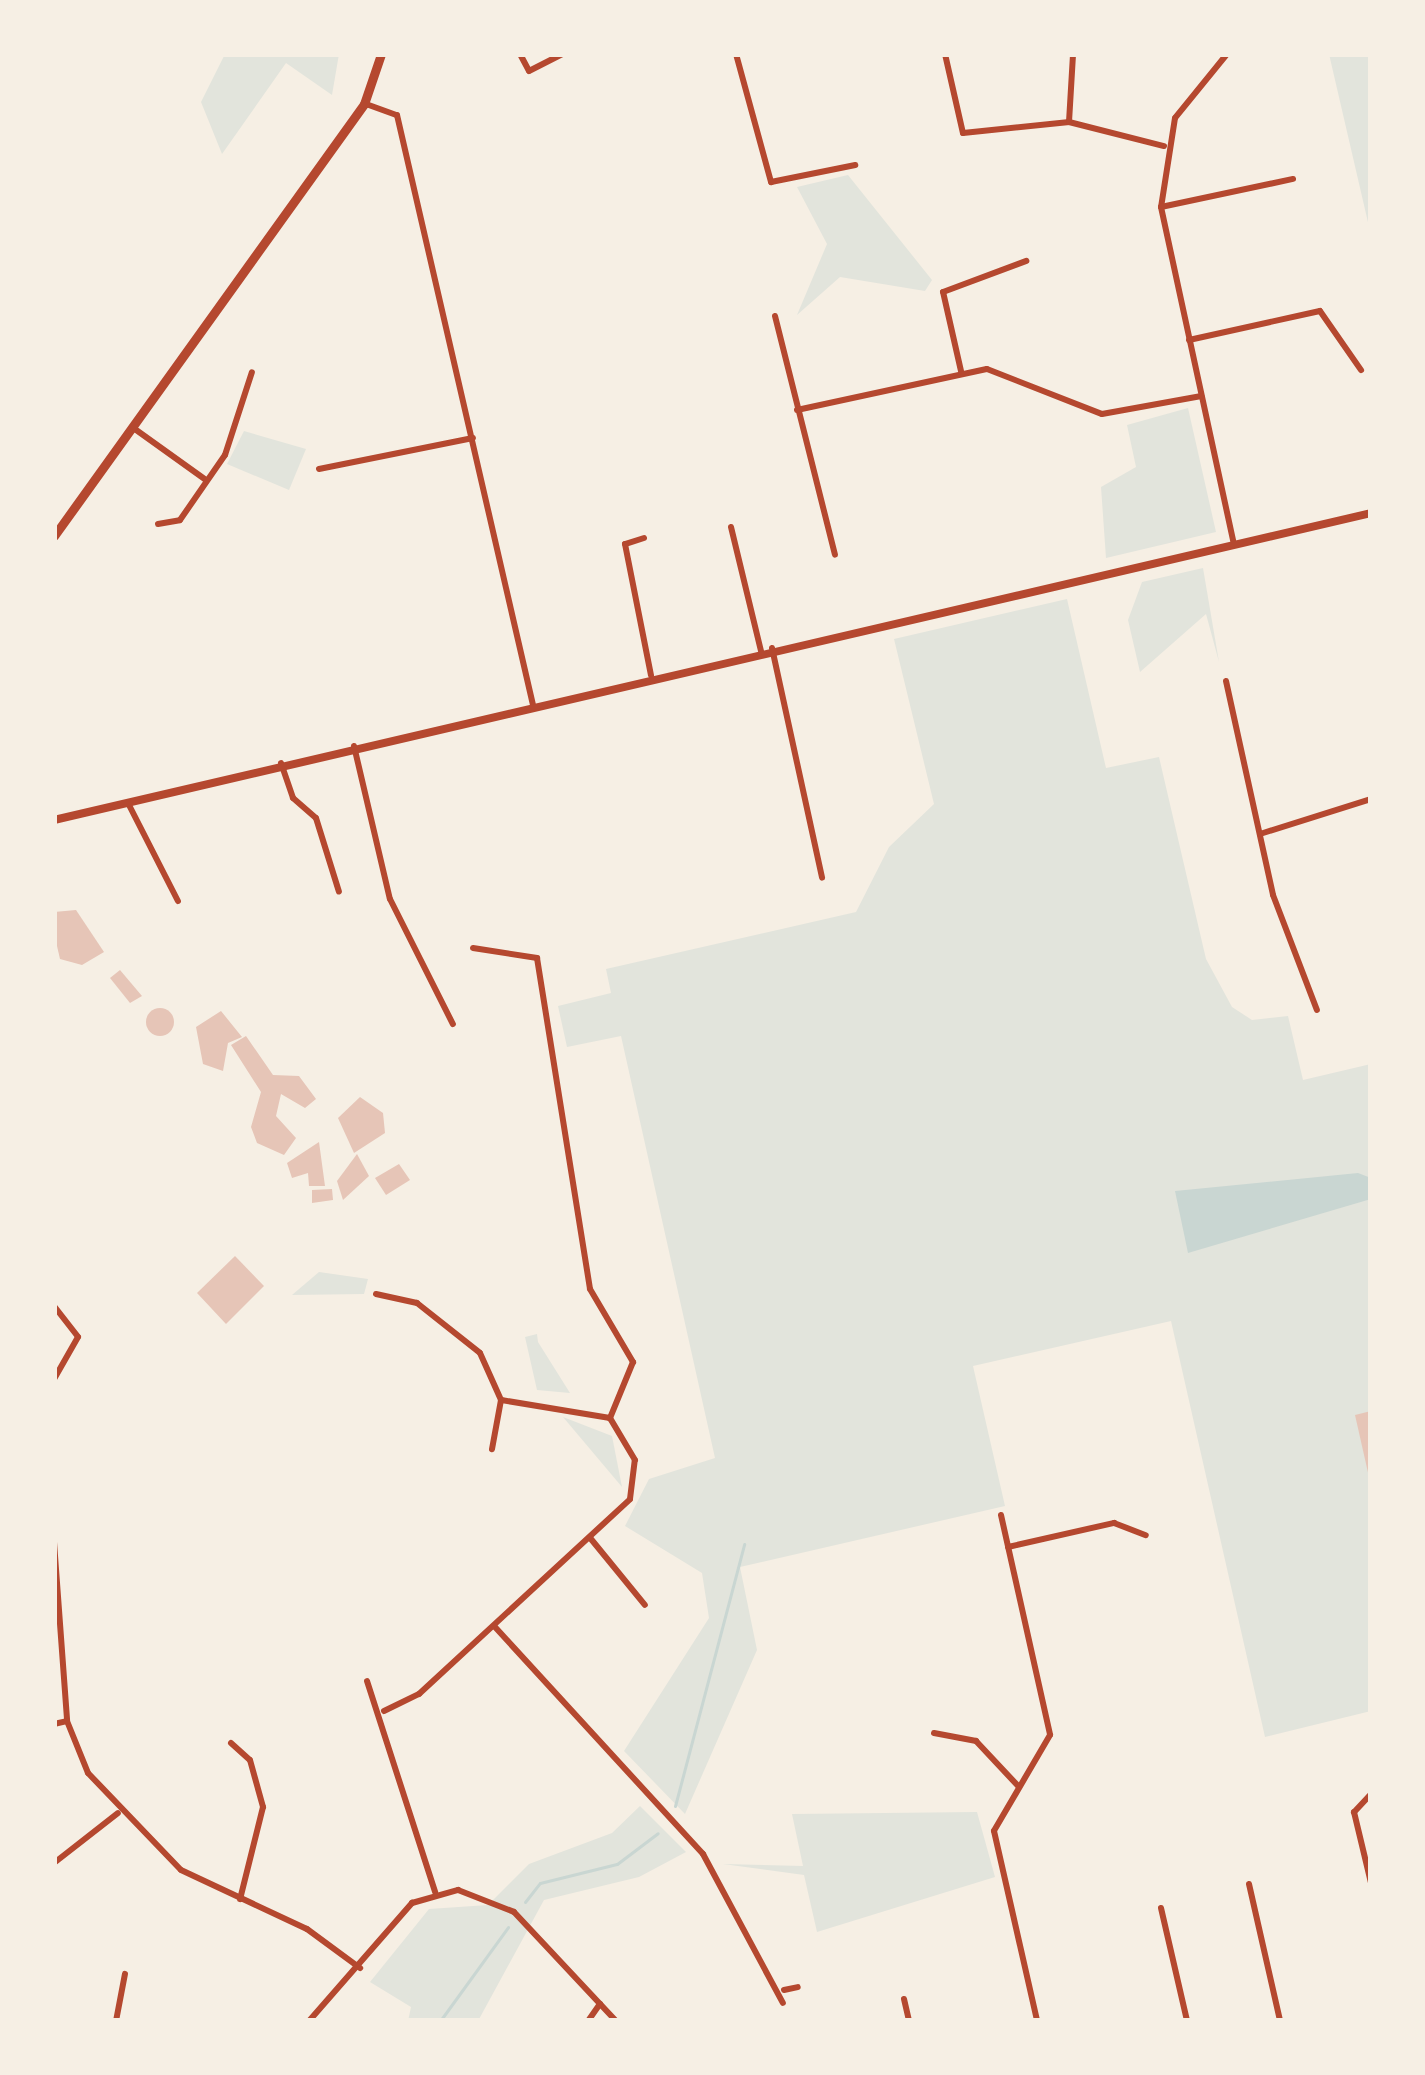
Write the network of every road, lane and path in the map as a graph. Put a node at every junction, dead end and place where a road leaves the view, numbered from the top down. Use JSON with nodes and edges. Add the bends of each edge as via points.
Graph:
{"nodes":[{"id":1,"x":380,"y":54,"type":"edge"},
{"id":2,"x":520,"y":54,"type":"edge"},
{"id":3,"x":563,"y":54,"type":"edge"},
{"id":4,"x":736,"y":54,"type":"edge"},
{"id":5,"x":945,"y":54,"type":"edge"},
{"id":6,"x":1073,"y":54,"type":"edge"},
{"id":7,"x":1227,"y":54,"type":"edge"},
{"id":8,"x":364,"y":104,"type":"junction"},
{"id":9,"x":1069,"y":122,"type":"junction"},
{"id":10,"x":1164,"y":146,"type":"junction"},
{"id":11,"x":855,"y":165,"type":"dead end"},
{"id":12,"x":1293,"y":178,"type":"dead end"},
{"id":13,"x":1161,"y":207,"type":"junction"},
{"id":14,"x":1026,"y":261,"type":"dead end"},
{"id":15,"x":776,"y":316,"type":"dead end"},
{"id":16,"x":1189,"y":340,"type":"junction"},
{"id":17,"x":1361,"y":370,"type":"dead end"},
{"id":18,"x":961,"y":371,"type":"junction"},
{"id":19,"x":253,"y":372,"type":"dead end"},
{"id":20,"x":1201,"y":396,"type":"junction"},
{"id":21,"x":797,"y":410,"type":"junction"},
{"id":22,"x":132,"y":427,"type":"junction"},
{"id":23,"x":473,"y":438,"type":"junction"},
{"id":24,"x":319,"y":469,"type":"dead end"},
{"id":25,"x":206,"y":480,"type":"junction"},
{"id":26,"x":1371,"y":513,"type":"edge"},
{"id":27,"x":158,"y":524,"type":"dead end"},
{"id":28,"x":731,"y":527,"type":"dead end"},
{"id":29,"x":54,"y":536,"type":"edge"},
{"id":30,"x":644,"y":538,"type":"dead end"},
{"id":31,"x":1234,"y":545,"type":"junction"},
{"id":32,"x":835,"y":555,"type":"dead end"},
{"id":33,"x":772,"y":648,"type":"junction"},
{"id":34,"x":761,"y":651,"type":"junction"},
{"id":35,"x":650,"y":675,"type":"junction"},
{"id":36,"x":1226,"y":681,"type":"dead end"},
{"id":37,"x":533,"y":705,"type":"junction"},
{"id":38,"x":354,"y":746,"type":"junction"},
{"id":39,"x":281,"y":763,"type":"junction"},
{"id":40,"x":1371,"y":799,"type":"edge"},
{"id":41,"x":127,"y":800,"type":"junction"},
{"id":42,"x":54,"y":816,"type":"edge"},
{"id":43,"x":1259,"y":834,"type":"junction"},
{"id":44,"x":822,"y":878,"type":"dead end"},
{"id":45,"x":339,"y":892,"type":"dead end"},
{"id":46,"x":178,"y":902,"type":"dead end"},
{"id":47,"x":473,"y":948,"type":"dead end"},
{"id":48,"x":1317,"y":1010,"type":"dead end"},
{"id":49,"x":453,"y":1024,"type":"dead end"},
{"id":50,"x":376,"y":1294,"type":"dead end"},
{"id":51,"x":54,"y":1306,"type":"edge"},
{"id":52,"x":54,"y":1379,"type":"edge"},
{"id":53,"x":501,"y":1400,"type":"junction"},
{"id":54,"x":610,"y":1418,"type":"junction"},
{"id":55,"x":491,"y":1449,"type":"dead end"},
{"id":56,"x":1000,"y":1515,"type":"dead end"},
{"id":57,"x":1146,"y":1535,"type":"dead end"},
{"id":58,"x":590,"y":1539,"type":"junction"},
{"id":59,"x":54,"y":1541,"type":"edge"},
{"id":60,"x":1008,"y":1547,"type":"junction"},
{"id":61,"x":645,"y":1605,"type":"dead end"},
{"id":62,"x":495,"y":1627,"type":"junction"},
{"id":63,"x":367,"y":1681,"type":"dead end"},
{"id":64,"x":384,"y":1711,"type":"junction"},
{"id":65,"x":67,"y":1721,"type":"junction"},
{"id":66,"x":54,"y":1724,"type":"edge"},
{"id":67,"x":934,"y":1733,"type":"dead end"},
{"id":68,"x":231,"y":1743,"type":"dead end"},
{"id":69,"x":1019,"y":1787,"type":"junction"},
{"id":70,"x":1371,"y":1794,"type":"edge"},
{"id":71,"x":118,"y":1813,"type":"junction"},
{"id":72,"x":54,"y":1863,"type":"edge"},
{"id":73,"x":1371,"y":1883,"type":"edge"},
{"id":74,"x":1250,"y":1884,"type":"dead end"},
{"id":75,"x":435,"y":1892,"type":"junction"},
{"id":76,"x":240,"y":1899,"type":"junction"},
{"id":77,"x":1161,"y":1908,"type":"dead end"},
{"id":78,"x":360,"y":1969,"type":"junction"},
{"id":79,"x":125,"y":1974,"type":"dead end"},
{"id":80,"x":799,"y":1987,"type":"dead end"},
{"id":81,"x":784,"y":1990,"type":"junction"},
{"id":82,"x":904,"y":1999,"type":"dead end"},
{"id":83,"x":783,"y":2003,"type":"dead end"},
{"id":84,"x":600,"y":2004,"type":"junction"},
{"id":85,"x":116,"y":2021,"type":"edge"},
{"id":86,"x":308,"y":2021,"type":"edge"},
{"id":87,"x":588,"y":2021,"type":"edge"},
{"id":88,"x":616,"y":2021,"type":"edge"},
{"id":89,"x":909,"y":2021,"type":"edge"},
{"id":90,"x":1037,"y":2021,"type":"edge"},
{"id":91,"x":1187,"y":2021,"type":"edge"},
{"id":92,"x":1280,"y":2021,"type":"edge"}],
"edges":[{"from":1,"to":8,"type":"main road"},
{"from":2,"to":3,"type":"street","via":[[530,71]]},
{"from":4,"to":11,"type":"street","via":[[772,182]]},
{"from":5,"to":9,"type":"street","via":[[963,133]]},
{"from":6,"to":9,"type":"street"},
{"from":7,"to":10,"type":"street","via":[[1195,86]]},
{"from":8,"to":22,"type":"main road"},
{"from":8,"to":23,"type":"street","via":[[397,115]]},
{"from":9,"to":10,"type":"street"},
{"from":10,"to":13,"type":"street"},
{"from":12,"to":13,"type":"street"},
{"from":13,"to":16,"type":"street"},
{"from":14,"to":18,"type":"street","via":[[943,292]]},
{"from":15,"to":21,"type":"street"},
{"from":16,"to":17,"type":"street","via":[[1320,311]]},
{"from":16,"to":20,"type":"street"},
{"from":18,"to":20,"type":"street","via":[[1014,373],[1102,414]]},
{"from":18,"to":21,"type":"street"},
{"from":19,"to":25,"type":"street"},
{"from":20,"to":31,"type":"street"},
{"from":21,"to":32,"type":"street"},
{"from":22,"to":25,"type":"street"},
{"from":22,"to":29,"type":"main road"},
{"from":23,"to":24,"type":"street"},
{"from":23,"to":37,"type":"street"},
{"from":25,"to":27,"type":"street","via":[[180,520]]},
{"from":26,"to":31,"type":"main road"},
{"from":28,"to":34,"type":"street"},
{"from":30,"to":35,"type":"street","via":[[625,544]]},
{"from":31,"to":33,"type":"main road"},
{"from":33,"to":34,"type":"main road"},
{"from":33,"to":44,"type":"street"},
{"from":34,"to":35,"type":"main road"},
{"from":35,"to":37,"type":"main road"},
{"from":36,"to":43,"type":"street"},
{"from":37,"to":38,"type":"main road"},
{"from":38,"to":39,"type":"main road"},
{"from":38,"to":49,"type":"street","via":[[390,899]]},
{"from":39,"to":41,"type":"main road"},
{"from":39,"to":45,"type":"street","via":[[293,798],[316,818]]},
{"from":40,"to":43,"type":"street"},
{"from":41,"to":42,"type":"main road"},
{"from":41,"to":46,"type":"street"},
{"from":43,"to":48,"type":"street"},
{"from":47,"to":54,"type":"street","via":[[537,958],[590,1288],[633,1362]]},
{"from":50,"to":53,"type":"street","via":[[417,1303],[480,1353]]},
{"from":51,"to":52,"type":"street","via":[[78,1337]]},
{"from":53,"to":54,"type":"street"},
{"from":53,"to":55,"type":"street"},
{"from":54,"to":58,"type":"street","via":[[631,1447],[635,1482]]},
{"from":56,"to":60,"type":"street"},
{"from":57,"to":60,"type":"street","via":[[1114,1523]]},
{"from":58,"to":61,"type":"street"},
{"from":58,"to":62,"type":"street"},
{"from":59,"to":65,"type":"street","via":[[69,1640]]},
{"from":60,"to":69,"type":"street","via":[[1050,1735]]},
{"from":62,"to":64,"type":"street"},
{"from":62,"to":81,"type":"street","via":[[703,1854]]},
{"from":63,"to":64,"type":"street"},
{"from":64,"to":75,"type":"street"},
{"from":65,"to":66,"type":"street"},
{"from":65,"to":71,"type":"street"},
{"from":67,"to":69,"type":"street","via":[[976,1741]]},
{"from":68,"to":76,"type":"street","via":[[250,1760],[263,1807]]},
{"from":69,"to":90,"type":"street","via":[[994,1831]]},
{"from":70,"to":73,"type":"street","via":[[1354,1812]]},
{"from":71,"to":72,"type":"street"},
{"from":71,"to":76,"type":"street","via":[[181,1870]]},
{"from":74,"to":92,"type":"street"},
{"from":75,"to":78,"type":"street","via":[[392,1924]]},
{"from":75,"to":84,"type":"street","via":[[498,1901]]},
{"from":76,"to":78,"type":"street"},
{"from":77,"to":91,"type":"street"},
{"from":78,"to":86,"type":"street"},
{"from":79,"to":85,"type":"street"},
{"from":80,"to":81,"type":"street"},
{"from":81,"to":83,"type":"street"},
{"from":82,"to":89,"type":"street"},
{"from":84,"to":87,"type":"street"},
{"from":84,"to":88,"type":"street"}]}
